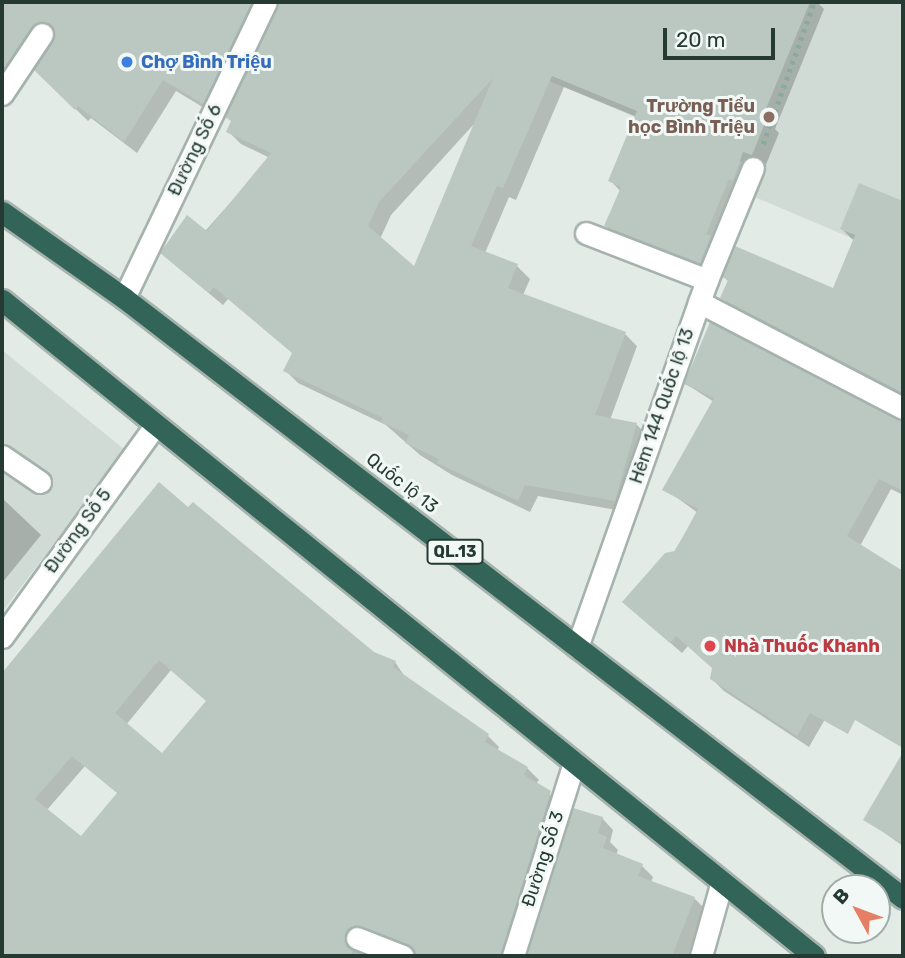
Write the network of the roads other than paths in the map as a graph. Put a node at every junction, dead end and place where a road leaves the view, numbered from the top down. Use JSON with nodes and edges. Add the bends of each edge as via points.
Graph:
{"nodes":[{"id":1,"x":266,"y":2,"type":"edge"},
{"id":2,"x":42,"y":34,"type":"dead end"},
{"id":3,"x":2,"y":94,"type":"edge"},
{"id":4,"x":753,"y":167,"type":"road end"},
{"id":5,"x":2,"y":212,"type":"edge"},
{"id":6,"x":586,"y":233,"type":"dead end"},
{"id":7,"x":708,"y":280,"type":"junction"},
{"id":8,"x":124,"y":298,"type":"junction"},
{"id":9,"x":2,"y":300,"type":"edge"},
{"id":10,"x":699,"y":302,"type":"junction"},
{"id":11,"x":903,"y":408,"type":"edge"},
{"id":12,"x":155,"y":426,"type":"junction"},
{"id":13,"x":2,"y":456,"type":"edge"},
{"id":14,"x":40,"y":482,"type":"dead end"},
{"id":15,"x":2,"y":636,"type":"edge"},
{"id":16,"x":577,"y":647,"type":"junction"},
{"id":17,"x":574,"y":762,"type":"junction"},
{"id":18,"x":721,"y":885,"type":"junction"},
{"id":19,"x":903,"y":898,"type":"edge"},
{"id":20,"x":357,"y":939,"type":"dead end"},
{"id":21,"x":403,"y":956,"type":"edge"},
{"id":22,"x":513,"y":956,"type":"edge"},
{"id":23,"x":701,"y":956,"type":"edge"},
{"id":24,"x":814,"y":956,"type":"edge"}],
"edges":[{"from":1,"to":8,"type":"street","name":"Đường Số 6"},
{"from":2,"to":3,"type":"street"},
{"from":4,"to":7,"type":"street","name":"Hẻm 144 Quốc lộ 13"},
{"from":5,"to":8,"type":"highway","name":"Quốc lộ 13","number":"QL.13"},
{"from":6,"to":7,"type":"street"},
{"from":7,"to":10,"type":"street","name":"Hẻm 144 Quốc lộ 13"},
{"from":8,"to":16,"type":"highway","name":"Quốc lộ 13","number":"QL.13"},
{"from":9,"to":12,"type":"highway"},
{"from":10,"to":11,"type":"street"},
{"from":10,"to":16,"type":"street","name":"Hẻm 144 Quốc lộ 13"},
{"from":12,"to":15,"type":"street","name":"Đường Số 5"},
{"from":12,"to":17,"type":"highway"},
{"from":13,"to":14,"type":"street"},
{"from":16,"to":19,"type":"highway","name":"Quốc lộ 13","number":"QL.13"},
{"from":17,"to":18,"type":"highway"},
{"from":17,"to":22,"type":"street","name":"Đường Số 3"},
{"from":18,"to":23,"type":"street"},
{"from":18,"to":24,"type":"highway"},
{"from":20,"to":21,"type":"street"}]}
